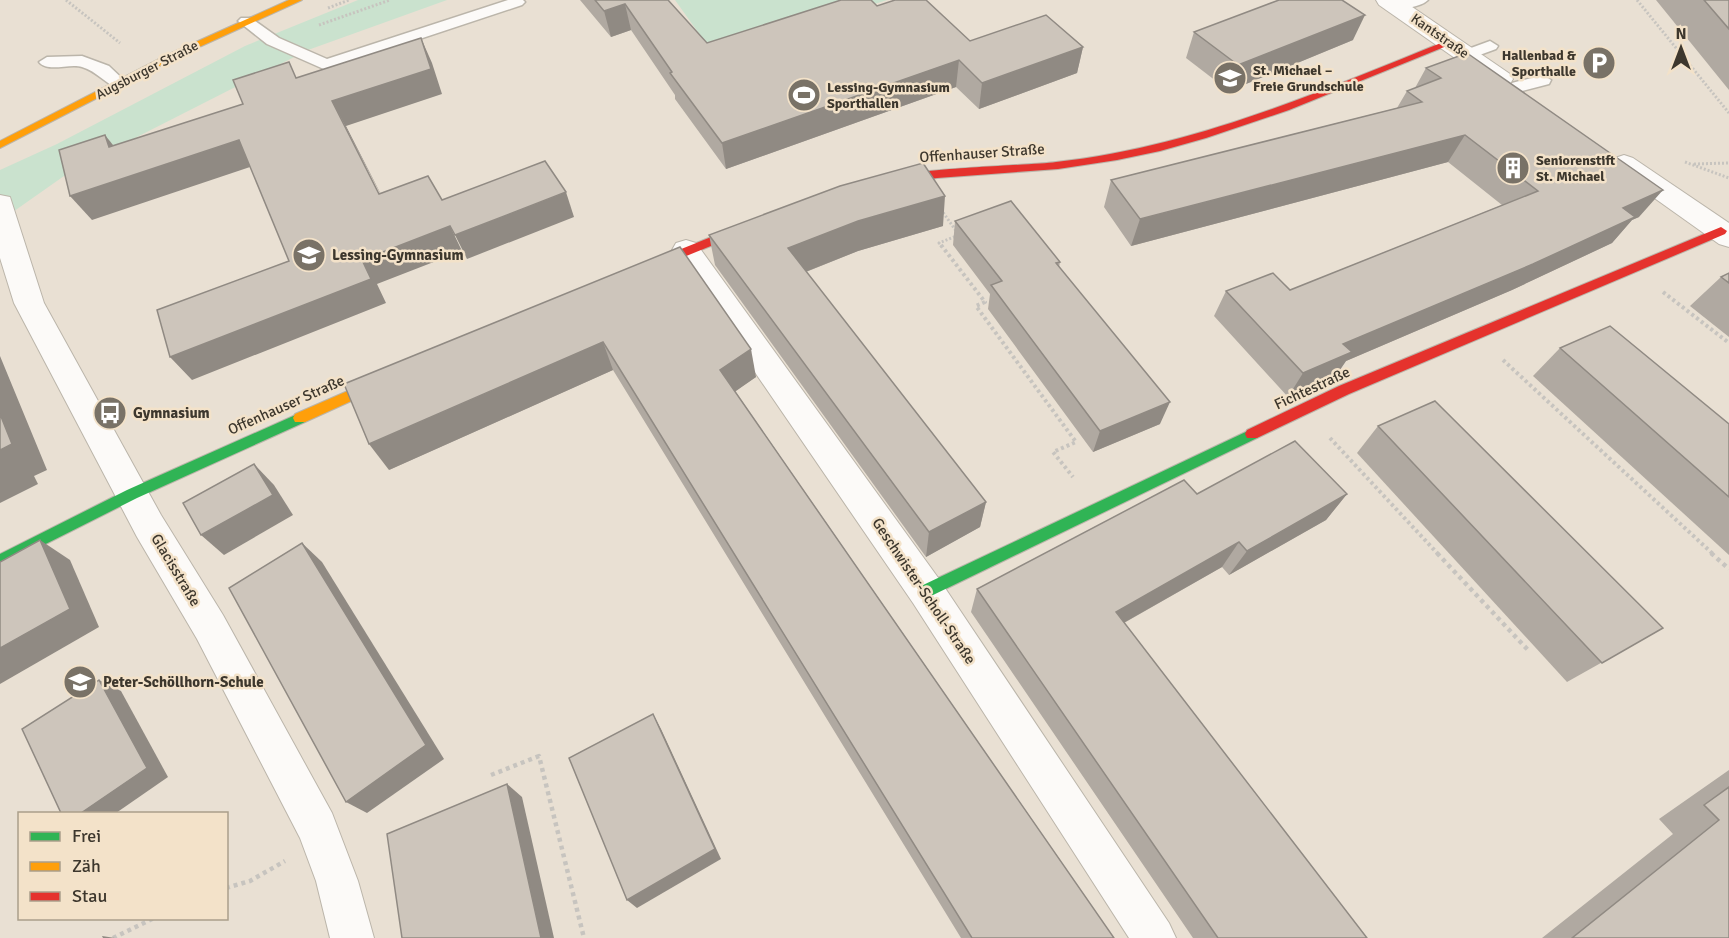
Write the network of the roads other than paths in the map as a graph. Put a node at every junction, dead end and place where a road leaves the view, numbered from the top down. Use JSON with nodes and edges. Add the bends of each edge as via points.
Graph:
{"nodes":[{"id":1,"x":297,"y":0,"type":"edge"},
{"id":2,"x":1420,"y":0,"type":"edge"},
{"id":3,"x":517,"y":2,"type":"dead end"},
{"id":4,"x":1390,"y":2,"type":"edge"},
{"id":5,"x":246,"y":21,"type":"junction"},
{"id":6,"x":1490,"y":46,"type":"dead end"},
{"id":7,"x":1458,"y":49,"type":"junction"},
{"id":8,"x":47,"y":62,"type":"dead end"},
{"id":9,"x":1543,"y":80,"type":"dead end"},
{"id":10,"x":120,"y":84,"type":"junction"},
{"id":11,"x":1514,"y":88,"type":"junction"},
{"id":12,"x":1544,"y":108,"type":"edge"},
{"id":13,"x":0,"y":145,"type":"edge"},
{"id":14,"x":1603,"y":149,"type":"edge"},
{"id":15,"x":868,"y":187,"type":"edge"},
{"id":16,"x":0,"y":204,"type":"edge"},
{"id":17,"x":759,"y":222,"type":"edge"},
{"id":18,"x":1725,"y":234,"type":"edge"},
{"id":19,"x":686,"y":250,"type":"junction"},
{"id":20,"x":632,"y":274,"type":"edge"},
{"id":21,"x":406,"y":371,"type":"edge"},
{"id":22,"x":132,"y":494,"type":"junction"},
{"id":23,"x":0,"y":561,"type":"edge"},
{"id":24,"x":926,"y":591,"type":"junction"},
{"id":25,"x":352,"y":938,"type":"edge"},
{"id":26,"x":1154,"y":938,"type":"edge"}],
"edges":[{"from":1,"to":5,"type":"street","name":"Augsburger Straße"},
{"from":2,"to":4,"type":"lane"},
{"from":3,"to":5,"type":"lane","via":[[326,65],[273,41]]},
{"from":4,"to":7,"type":"street","name":"Kantstraße"},
{"from":5,"to":10,"type":"street","name":"Augsburger Straße"},
{"from":6,"to":7,"type":"lane"},
{"from":7,"to":11,"type":"street","name":"Kantstraße"},
{"from":7,"to":15,"type":"street","name":"Offenhauser Straße","via":[[1176,145],[1025,169],[914,174]]},
{"from":8,"to":10,"type":"lane","via":[[82,61],[103,70]]},
{"from":9,"to":11,"type":"lane"},
{"from":10,"to":13,"type":"street","name":"Augsburger Straße"},
{"from":11,"to":12,"type":"street","name":"Kantstraße"},
{"from":14,"to":18,"type":"street"},
{"from":16,"to":22,"type":"street","name":"Glacisstraße","via":[[1,219],[29,303]]},
{"from":17,"to":19,"type":"street"},
{"from":18,"to":24,"type":"street","name":"Fichtestraße","via":[[1475,334],[1304,410]]},
{"from":19,"to":20,"type":"street"},
{"from":19,"to":24,"type":"street","name":"Geschwister-Scholl-Straße"},
{"from":21,"to":22,"type":"street","name":"Offenhauser Straße"},
{"from":22,"to":23,"type":"street","name":"Offenhauser Straße"},
{"from":22,"to":25,"type":"street","name":"Glacisstraße","via":[[216,636],[322,840]]},
{"from":24,"to":26,"type":"street","name":"Geschwister-Scholl-Straße"}]}
